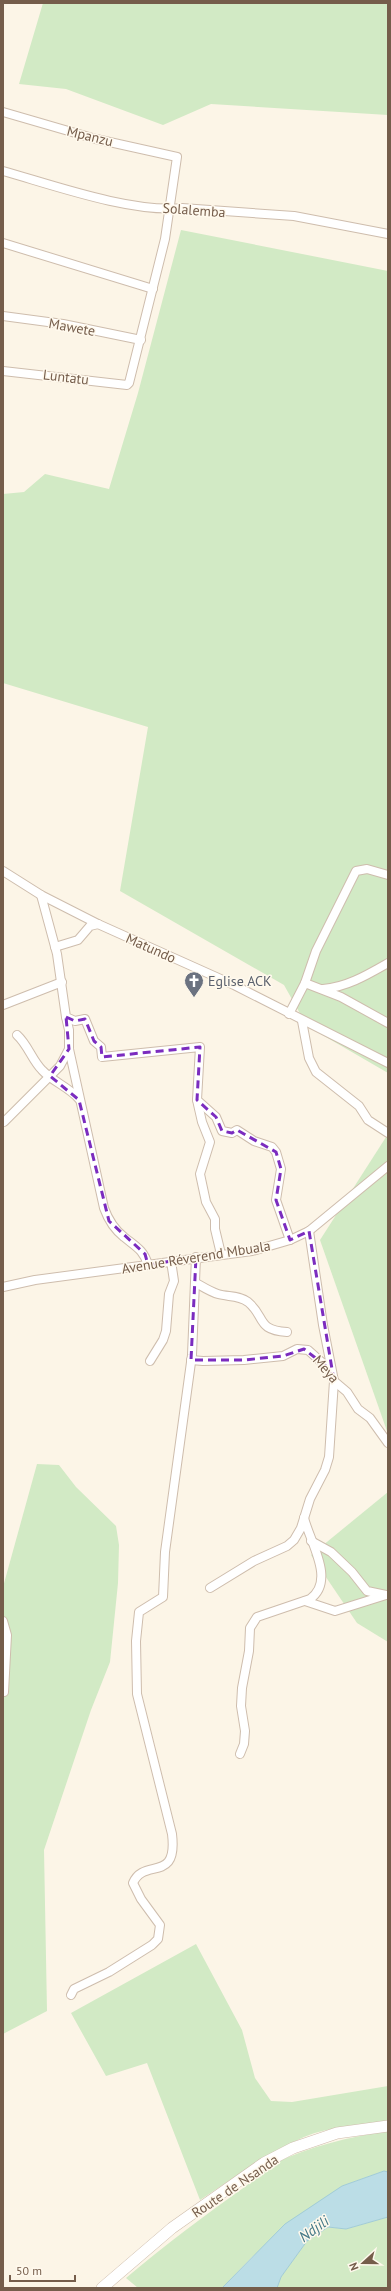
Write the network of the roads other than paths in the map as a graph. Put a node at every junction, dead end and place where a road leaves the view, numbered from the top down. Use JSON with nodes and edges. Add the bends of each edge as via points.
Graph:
{"nodes":[{"id":1,"x":3,"y":112,"type":"edge"},
{"id":2,"x":3,"y":171,"type":"edge"},
{"id":3,"x":170,"y":209,"type":"junction"},
{"id":4,"x":388,"y":234,"type":"edge"},
{"id":5,"x":3,"y":243,"type":"edge"},
{"id":6,"x":153,"y":289,"type":"junction"},
{"id":7,"x":3,"y":316,"type":"edge"},
{"id":8,"x":141,"y":340,"type":"junction"},
{"id":9,"x":3,"y":371,"type":"edge"},
{"id":10,"x":3,"y":871,"type":"edge"},
{"id":11,"x":388,"y":875,"type":"edge"},
{"id":12,"x":41,"y":895,"type":"junction"},
{"id":13,"x":98,"y":924,"type":"junction"},
{"id":14,"x":55,"y":947,"type":"junction"},
{"id":15,"x":388,"y":963,"type":"edge"},
{"id":16,"x":62,"y":982,"type":"junction"},
{"id":17,"x":305,"y":983,"type":"junction"},
{"id":18,"x":322,"y":990,"type":"junction"},
{"id":19,"x":3,"y":1004,"type":"edge"},
{"id":20,"x":289,"y":1014,"type":"junction"},
{"id":21,"x":66,"y":1017,"type":"junction"},
{"id":22,"x":302,"y":1021,"type":"junction"},
{"id":23,"x":388,"y":1023,"type":"edge"},
{"id":24,"x":16,"y":1035,"type":"dead end"},
{"id":25,"x":69,"y":1049,"type":"junction"},
{"id":26,"x":388,"y":1063,"type":"edge"},
{"id":27,"x":50,"y":1076,"type":"junction"},
{"id":28,"x":79,"y":1100,"type":"junction"},
{"id":29,"x":197,"y":1100,"type":"junction"},
{"id":30,"x":4,"y":1122,"type":"edge"},
{"id":31,"x":388,"y":1133,"type":"edge"},
{"id":32,"x":388,"y":1166,"type":"edge"},
{"id":33,"x":309,"y":1231,"type":"junction"},
{"id":34,"x":290,"y":1240,"type":"junction"},
{"id":35,"x":221,"y":1254,"type":"junction"},
{"id":36,"x":196,"y":1258,"type":"junction"},
{"id":37,"x":171,"y":1261,"type":"junction"},
{"id":38,"x":148,"y":1264,"type":"junction"},
{"id":39,"x":196,"y":1283,"type":"junction"},
{"id":40,"x":3,"y":1287,"type":"edge"},
{"id":41,"x":287,"y":1332,"type":"dead end"},
{"id":42,"x":191,"y":1360,"type":"junction"},
{"id":43,"x":150,"y":1361,"type":"dead end"},
{"id":44,"x":334,"y":1381,"type":"junction"},
{"id":45,"x":388,"y":1443,"type":"edge"},
{"id":46,"x":304,"y":1516,"type":"junction"},
{"id":47,"x":311,"y":1540,"type":"junction"},
{"id":48,"x":210,"y":1588,"type":"dead end"},
{"id":49,"x":387,"y":1594,"type":"edge"},
{"id":50,"x":306,"y":1601,"type":"junction"},
{"id":51,"x":3,"y":1621,"type":"edge"},
{"id":52,"x":4,"y":1692,"type":"edge"},
{"id":53,"x":240,"y":1754,"type":"dead end"},
{"id":54,"x":71,"y":1995,"type":"dead end"},
{"id":55,"x":388,"y":2126,"type":"edge"},
{"id":56,"x":102,"y":2288,"type":"edge"}],
"edges":[{"from":1,"to":3,"type":"street","name":"Mpanzu","via":[[96,139],[177,157]]},
{"from":2,"to":3,"type":"street","name":"Solalemba","via":[[118,202]]},
{"from":3,"to":4,"type":"street","name":"Solalemba","via":[[294,216]]},
{"from":3,"to":6,"type":"street"},
{"from":5,"to":6,"type":"street"},
{"from":6,"to":8,"type":"street"},
{"from":7,"to":8,"type":"street","name":"Mawete","via":[[63,324]]},
{"from":8,"to":9,"type":"street","name":"Luntatu","via":[[128,384]]},
{"from":10,"to":12,"type":"street","name":"Matundo"},
{"from":11,"to":17,"type":"street","via":[[367,869],[356,871],[316,951]]},
{"from":12,"to":13,"type":"street","name":"Matundo"},
{"from":12,"to":14,"type":"street"},
{"from":13,"to":14,"type":"street","via":[[90,926],[78,940]]},
{"from":13,"to":20,"type":"street","name":"Matundo","via":[[234,985]]},
{"from":14,"to":16,"type":"street"},
{"from":15,"to":18,"type":"street","via":[[354,982]]},
{"from":16,"to":19,"type":"street"},
{"from":16,"to":21,"type":"street"},
{"from":17,"to":18,"type":"street"},
{"from":17,"to":20,"type":"street"},
{"from":18,"to":23,"type":"street","via":[[341,997]]},
{"from":20,"to":22,"type":"street","name":"Matundo"},
{"from":21,"to":25,"type":"street"},
{"from":21,"to":29,"type":"street","via":[[75,1021],[85,1019],[94,1041],[101,1047],[102,1057],[200,1047]]},
{"from":22,"to":26,"type":"street","name":"Matundo"},
{"from":22,"to":31,"type":"street","via":[[309,1058],[316,1072],[359,1106],[368,1120]]},
{"from":24,"to":27,"type":"street","via":[[25,1042],[41,1070]]},
{"from":25,"to":27,"type":"street","via":[[60,1066]]},
{"from":25,"to":28,"type":"street"},
{"from":27,"to":28,"type":"street","via":[[74,1092]]},
{"from":27,"to":30,"type":"street"},
{"from":28,"to":38,"type":"street","via":[[109,1221],[145,1254]]},
{"from":29,"to":34,"type":"street","via":[[216,1117],[222,1131],[232,1133],[237,1130],[254,1141],[272,1147],[276,1152],[281,1169],[276,1200]]},
{"from":29,"to":35,"type":"street","via":[[210,1142],[200,1174],[206,1202],[215,1219]]},
{"from":32,"to":33,"type":"street","name":"Avenue Réverend Mbuala"},
{"from":33,"to":34,"type":"street","name":"Avenue Réverend Mbuala"},
{"from":33,"to":44,"type":"street"},
{"from":34,"to":35,"type":"street","name":"Avenue Réverend Mbuala","via":[[262,1249]]},
{"from":35,"to":36,"type":"street","name":"Avenue Réverend Mbuala"},
{"from":36,"to":37,"type":"street","name":"Avenue Réverend Mbuala"},
{"from":36,"to":39,"type":"street"},
{"from":37,"to":38,"type":"street","name":"Avenue Réverend Mbuala"},
{"from":37,"to":43,"type":"street","via":[[174,1281],[169,1294],[166,1332]]},
{"from":38,"to":40,"type":"street","name":"Avenue Réverend Mbuala"},
{"from":39,"to":41,"type":"street","via":[[218,1294],[238,1297],[248,1303],[264,1325],[273,1331]]},
{"from":39,"to":42,"type":"street"},
{"from":42,"to":44,"type":"street","name":"Meya","via":[[203,1362],[283,1356],[294,1350],[304,1349],[327,1367]]},
{"from":42,"to":54,"type":"street","via":[[165,1552],[163,1597],[139,1612],[136,1641],[137,1694],[172,1834],[174,1854],[168,1863],[141,1874],[133,1883],[141,1899],[158,1921],[160,1932],[152,1946],[109,1972],[80,1985]]},
{"from":44,"to":45,"type":"street","name":"Meya","via":[[347,1392],[358,1409],[370,1418]]},
{"from":44,"to":46,"type":"street","via":[[329,1457]]},
{"from":46,"to":47,"type":"street"},
{"from":46,"to":48,"type":"street","via":[[301,1528],[287,1546],[254,1561]]},
{"from":47,"to":49,"type":"street","via":[[331,1552],[367,1591]]},
{"from":47,"to":50,"type":"street","via":[[322,1580],[315,1595]]},
{"from":49,"to":50,"type":"street","via":[[335,1611]]},
{"from":50,"to":53,"type":"street","via":[[257,1617],[252,1623],[242,1688],[241,1706],[245,1731]]},
{"from":51,"to":52,"type":"street","via":[[7,1635]]},
{"from":55,"to":56,"type":"street","name":"Route de Nsanda","via":[[338,2133],[293,2148],[264,2163],[172,2228]]}]}
